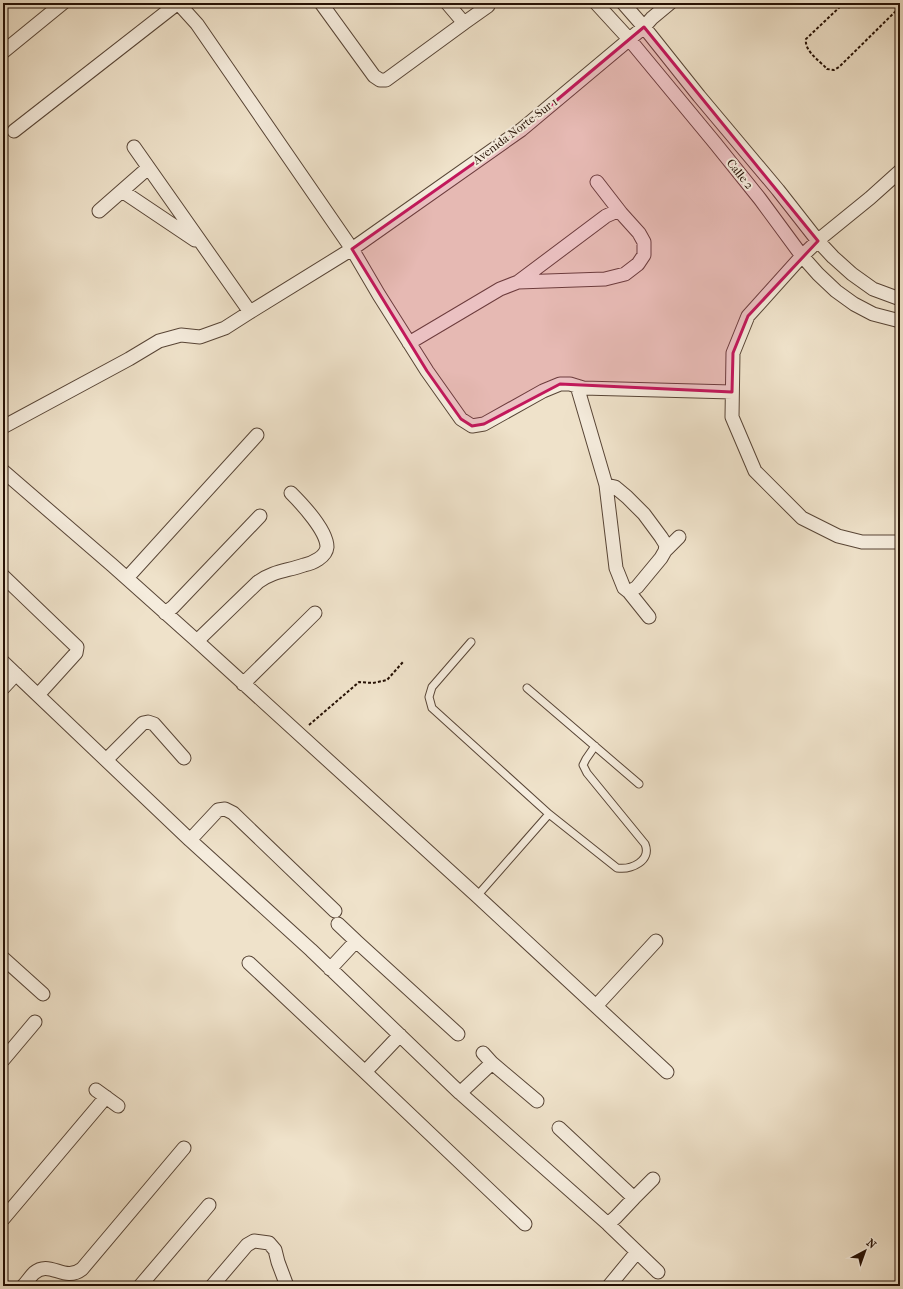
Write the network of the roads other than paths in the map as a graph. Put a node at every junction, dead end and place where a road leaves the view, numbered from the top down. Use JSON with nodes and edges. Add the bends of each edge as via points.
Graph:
{"nodes":[{"id":1,"x":7,"y":3,"type":"edge"},
{"id":2,"x":178,"y":3,"type":"edge"},
{"id":3,"x":320,"y":3,"type":"edge"},
{"id":4,"x":447,"y":3,"type":"edge"},
{"id":5,"x":596,"y":3,"type":"edge"},
{"id":6,"x":623,"y":3,"type":"edge"},
{"id":7,"x":670,"y":3,"type":"edge"},
{"id":8,"x":57,"y":5,"type":"edge"},
{"id":9,"x":3,"y":6,"type":"edge"},
{"id":10,"x":488,"y":6,"type":"dead end"},
{"id":11,"x":464,"y":24,"type":"junction"},
{"id":12,"x":644,"y":27,"type":"junction"},
{"id":13,"x":629,"y":39,"type":"junction"},
{"id":14,"x":3,"y":52,"type":"edge"},
{"id":15,"x":14,"y":131,"type":"dead end"},
{"id":16,"x":134,"y":148,"type":"dead end"},
{"id":17,"x":148,"y":168,"type":"junction"},
{"id":18,"x":900,"y":171,"type":"edge"},
{"id":19,"x":597,"y":182,"type":"dead end"},
{"id":20,"x":122,"y":191,"type":"junction"},
{"id":21,"x":99,"y":211,"type":"dead end"},
{"id":22,"x":621,"y":213,"type":"junction"},
{"id":23,"x":818,"y":241,"type":"junction"},
{"id":24,"x":202,"y":244,"type":"junction"},
{"id":25,"x":352,"y":249,"type":"junction"},
{"id":26,"x":802,"y":256,"type":"junction"},
{"id":27,"x":550,"y":258,"type":"junction"},
{"id":28,"x":558,"y":281,"type":"junction"},
{"id":29,"x":518,"y":282,"type":"junction"},
{"id":30,"x":900,"y":299,"type":"edge"},
{"id":31,"x":250,"y":312,"type":"junction"},
{"id":32,"x":900,"y":321,"type":"edge"},
{"id":33,"x":410,"y":343,"type":"junction"},
{"id":34,"x":577,"y":386,"type":"junction"},
{"id":35,"x":732,"y":392,"type":"junction"},
{"id":36,"x":3,"y":427,"type":"edge"},
{"id":37,"x":257,"y":435,"type":"dead end"},
{"id":38,"x":3,"y":471,"type":"edge"},
{"id":39,"x":606,"y":485,"type":"junction"},
{"id":40,"x":292,"y":493,"type":"dead end"},
{"id":41,"x":260,"y":516,"type":"dead end"},
{"id":42,"x":679,"y":537,"type":"dead end"},
{"id":43,"x":900,"y":542,"type":"edge"},
{"id":44,"x":665,"y":551,"type":"junction"},
{"id":45,"x":3,"y":576,"type":"edge"},
{"id":46,"x":127,"y":578,"type":"junction"},
{"id":47,"x":629,"y":592,"type":"junction"},
{"id":48,"x":165,"y":613,"type":"junction"},
{"id":49,"x":315,"y":613,"type":"dead end"},
{"id":50,"x":649,"y":617,"type":"dead end"},
{"id":51,"x":197,"y":642,"type":"junction"},
{"id":52,"x":471,"y":642,"type":"dead end"},
{"id":53,"x":3,"y":662,"type":"edge"},
{"id":54,"x":16,"y":674,"type":"junction"},
{"id":55,"x":244,"y":684,"type":"junction"},
{"id":56,"x":3,"y":688,"type":"edge"},
{"id":57,"x":527,"y":688,"type":"dead end"},
{"id":58,"x":38,"y":695,"type":"junction"},
{"id":59,"x":595,"y":746,"type":"junction"},
{"id":60,"x":184,"y":758,"type":"dead end"},
{"id":61,"x":106,"y":760,"type":"junction"},
{"id":62,"x":639,"y":784,"type":"dead end"},
{"id":63,"x":549,"y":814,"type":"junction"},
{"id":64,"x":190,"y":840,"type":"junction"},
{"id":65,"x":477,"y":896,"type":"junction"},
{"id":66,"x":336,"y":911,"type":"dead end"},
{"id":67,"x":338,"y":924,"type":"dead end"},
{"id":68,"x":356,"y":941,"type":"junction"},
{"id":69,"x":656,"y":941,"type":"dead end"},
{"id":70,"x":3,"y":958,"type":"edge"},
{"id":71,"x":249,"y":963,"type":"dead end"},
{"id":72,"x":330,"y":969,"type":"junction"},
{"id":73,"x":43,"y":994,"type":"dead end"},
{"id":74,"x":596,"y":1006,"type":"junction"},
{"id":75,"x":35,"y":1022,"type":"dead end"},
{"id":76,"x":458,"y":1034,"type":"dead end"},
{"id":77,"x":400,"y":1035,"type":"junction"},
{"id":78,"x":483,"y":1053,"type":"dead end"},
{"id":79,"x":3,"y":1060,"type":"edge"},
{"id":80,"x":492,"y":1063,"type":"junction"},
{"id":81,"x":365,"y":1072,"type":"junction"},
{"id":82,"x":667,"y":1072,"type":"dead end"},
{"id":83,"x":460,"y":1093,"type":"junction"},
{"id":84,"x":537,"y":1101,"type":"dead end"},
{"id":85,"x":118,"y":1106,"type":"dead end"},
{"id":86,"x":559,"y":1128,"type":"dead end"},
{"id":87,"x":184,"y":1148,"type":"dead end"},
{"id":88,"x":652,"y":1179,"type":"dead end"},
{"id":89,"x":634,"y":1198,"type":"junction"},
{"id":90,"x":209,"y":1205,"type":"dead end"},
{"id":91,"x":3,"y":1219,"type":"edge"},
{"id":92,"x":525,"y":1224,"type":"dead end"},
{"id":93,"x":608,"y":1224,"type":"junction"},
{"id":94,"x":637,"y":1252,"type":"junction"},
{"id":95,"x":658,"y":1272,"type":"dead end"},
{"id":96,"x":23,"y":1286,"type":"edge"},
{"id":97,"x":140,"y":1286,"type":"edge"},
{"id":98,"x":212,"y":1286,"type":"edge"},
{"id":99,"x":286,"y":1286,"type":"edge"},
{"id":100,"x":609,"y":1286,"type":"edge"}],
"edges":[{"from":1,"to":9,"type":"lane"},
{"from":2,"to":15,"type":"street"},
{"from":2,"to":25,"type":"street","via":[[197,24]]},
{"from":3,"to":11,"type":"street","via":[[374,76],[380,80],[386,80]]},
{"from":4,"to":11,"type":"street"},
{"from":5,"to":13,"type":"street","name":"Calle 2"},
{"from":6,"to":12,"type":"street"},
{"from":7,"to":12,"type":"street","name":"Avenida Norte-Sur 1"},
{"from":8,"to":14,"type":"street"},
{"from":10,"to":11,"type":"street"},
{"from":12,"to":13,"type":"street","name":"Avenida Norte-Sur 1"},
{"from":12,"to":23,"type":"street"},
{"from":13,"to":25,"type":"street","name":"Avenida Norte-Sur 1","via":[[521,130]]},
{"from":13,"to":26,"type":"street","name":"Calle 2","via":[[760,199]]},
{"from":16,"to":17,"type":"street"},
{"from":17,"to":20,"type":"street"},
{"from":17,"to":24,"type":"street"},
{"from":18,"to":23,"type":"street"},
{"from":19,"to":22,"type":"street"},
{"from":20,"to":21,"type":"street"},
{"from":20,"to":24,"type":"street"},
{"from":22,"to":27,"type":"street","via":[[615,212],[606,216]]},
{"from":22,"to":28,"type":"street","via":[[644,242],[644,255],[638,264],[625,274],[605,279]]},
{"from":23,"to":26,"type":"street"},
{"from":23,"to":30,"type":"street","via":[[857,278],[873,289]]},
{"from":24,"to":31,"type":"street"},
{"from":25,"to":31,"type":"street","name":"Avenida Norte-Sur 1"},
{"from":25,"to":33,"type":"street"},
{"from":26,"to":32,"type":"street","name":"Calle 2","via":[[836,291],[854,304],[873,314]]},
{"from":26,"to":35,"type":"street","via":[[748,316],[733,353]]},
{"from":27,"to":28,"type":"street","via":[[549,272]]},
{"from":27,"to":29,"type":"street"},
{"from":28,"to":29,"type":"street"},
{"from":29,"to":33,"type":"street","via":[[500,289]]},
{"from":31,"to":36,"type":"street","name":"Avenida Norte-Sur 1","via":[[225,328],[200,337],[181,335],[159,341],[129,360]]},
{"from":33,"to":34,"type":"street","via":[[461,419],[472,426],[484,424],[560,384]]},
{"from":34,"to":35,"type":"street"},
{"from":34,"to":39,"type":"street"},
{"from":35,"to":43,"type":"street","via":[[732,417],[755,471],[802,518],[838,536],[862,542]]},
{"from":37,"to":46,"type":"street"},
{"from":38,"to":46,"type":"street"},
{"from":39,"to":44,"type":"street","via":[[615,487],[644,514],[666,544]]},
{"from":39,"to":47,"type":"street","via":[[616,568],[624,588]]},
{"from":40,"to":51,"type":"street","via":[[316,523],[325,539],[325,553],[315,561],[264,577]]},
{"from":41,"to":48,"type":"street"},
{"from":42,"to":44,"type":"street"},
{"from":44,"to":47,"type":"street","via":[[637,587]]},
{"from":45,"to":58,"type":"street","via":[[78,647],[76,653]]},
{"from":46,"to":48,"type":"street"},
{"from":47,"to":50,"type":"street"},
{"from":48,"to":51,"type":"street"},
{"from":49,"to":55,"type":"street"},
{"from":51,"to":55,"type":"street"},
{"from":52,"to":63,"type":"lane","via":[[432,687],[429,697],[432,708]]},
{"from":53,"to":54,"type":"street"},
{"from":54,"to":56,"type":"street"},
{"from":54,"to":58,"type":"street"},
{"from":55,"to":65,"type":"street"},
{"from":57,"to":59,"type":"lane"},
{"from":58,"to":61,"type":"street"},
{"from":59,"to":62,"type":"lane"},
{"from":59,"to":63,"type":"lane","via":[[583,765],[645,844],[647,849],[644,858],[635,866],[617,868]]},
{"from":60,"to":61,"type":"street","via":[[154,724],[148,722],[143,723]]},
{"from":61,"to":64,"type":"street"},
{"from":63,"to":65,"type":"lane"},
{"from":64,"to":66,"type":"street","via":[[218,810],[225,809],[233,813]]},
{"from":64,"to":72,"type":"street"},
{"from":65,"to":74,"type":"street"},
{"from":67,"to":68,"type":"street"},
{"from":68,"to":72,"type":"street"},
{"from":68,"to":76,"type":"street"},
{"from":69,"to":74,"type":"street"},
{"from":70,"to":73,"type":"street"},
{"from":71,"to":81,"type":"street"},
{"from":72,"to":77,"type":"street"},
{"from":74,"to":82,"type":"street"},
{"from":75,"to":79,"type":"street"},
{"from":77,"to":81,"type":"street"},
{"from":77,"to":83,"type":"street"},
{"from":78,"to":80,"type":"street"},
{"from":80,"to":83,"type":"street"},
{"from":80,"to":84,"type":"street"},
{"from":81,"to":92,"type":"street"},
{"from":83,"to":93,"type":"street"},
{"from":85,"to":91,"type":"street","via":[[101,1094]]},
{"from":86,"to":89,"type":"street"},
{"from":87,"to":96,"type":"street","via":[[82,1269],[76,1274],[70,1274],[47,1268],[40,1269]]},
{"from":88,"to":89,"type":"street"},
{"from":89,"to":93,"type":"street"},
{"from":90,"to":97,"type":"street"},
{"from":93,"to":94,"type":"street"},
{"from":94,"to":95,"type":"street"},
{"from":94,"to":100,"type":"street"},
{"from":98,"to":99,"type":"street","via":[[247,1245],[254,1241],[269,1243],[275,1250]]}]}
